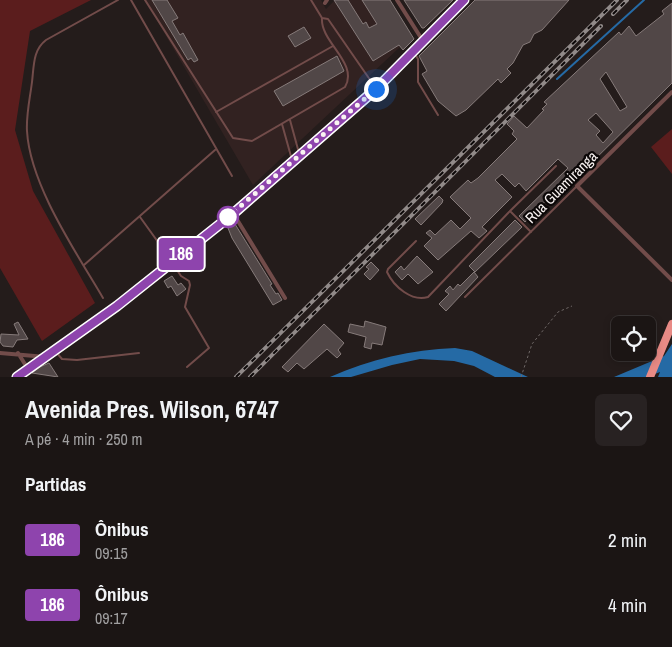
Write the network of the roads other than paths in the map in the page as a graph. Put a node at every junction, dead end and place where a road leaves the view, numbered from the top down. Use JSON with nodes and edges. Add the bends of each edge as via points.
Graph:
{"nodes":[{"id":1,"x":118,"y":0,"type":"edge"},
{"id":2,"x":130,"y":0,"type":"edge"},
{"id":3,"x":145,"y":0,"type":"edge"},
{"id":4,"x":311,"y":0,"type":"edge"},
{"id":5,"x":397,"y":0,"type":"edge"},
{"id":6,"x":464,"y":0,"type":"edge"},
{"id":7,"x":322,"y":18,"type":"junction"},
{"id":8,"x":423,"y":41,"type":"junction"},
{"id":9,"x":333,"y":46,"type":"junction"},
{"id":10,"x":413,"y":51,"type":"junction"},
{"id":11,"x":376,"y":89,"type":"junction"},
{"id":12,"x":672,"y":92,"type":"edge"},
{"id":13,"x":216,"y":112,"type":"junction"},
{"id":14,"x":438,"y":115,"type":"dead end"},
{"id":15,"x":290,"y":120,"type":"junction"},
{"id":16,"x":282,"y":124,"type":"junction"},
{"id":17,"x":216,"y":150,"type":"junction"},
{"id":18,"x":299,"y":155,"type":"junction"},
{"id":19,"x":292,"y":161,"type":"junction"},
{"id":20,"x":556,"y":166,"type":"dead end"},
{"id":21,"x":232,"y":176,"type":"dead end"},
{"id":22,"x":577,"y":186,"type":"junction"},
{"id":23,"x":510,"y":212,"type":"junction"},
{"id":24,"x":234,"y":213,"type":"junction"},
{"id":25,"x":140,"y":217,"type":"junction"},
{"id":26,"x":531,"y":232,"type":"junction"},
{"id":27,"x":416,"y":241,"type":"dead end"},
{"id":28,"x":172,"y":262,"type":"junction"},
{"id":29,"x":84,"y":264,"type":"junction"},
{"id":30,"x":672,"y":280,"type":"edge"},
{"id":31,"x":465,"y":297,"type":"dead end"},
{"id":32,"x":103,"y":298,"type":"dead end"},
{"id":33,"x":285,"y":298,"type":"dead end"},
{"id":34,"x":672,"y":324,"type":"edge"},
{"id":35,"x":55,"y":350,"type":"junction"},
{"id":36,"x":0,"y":352,"type":"edge"},
{"id":37,"x":139,"y":353,"type":"dead end"},
{"id":38,"x":18,"y":354,"type":"junction"},
{"id":39,"x":46,"y":357,"type":"junction"},
{"id":40,"x":187,"y":367,"type":"dead end"},
{"id":41,"x":26,"y":370,"type":"junction"},
{"id":42,"x":17,"y":377,"type":"edge"},
{"id":43,"x":650,"y":377,"type":"edge"}],
"edges":[{"from":1,"to":29,"type":"lane","via":[[46,40],[38,47],[34,63],[28,142],[45,194]]},
{"from":2,"to":17,"type":"lane"},
{"from":3,"to":13,"type":"lane"},
{"from":4,"to":7,"type":"lane"},
{"from":5,"to":8,"type":"street"},
{"from":6,"to":8,"type":"main road"},
{"from":7,"to":9,"type":"lane","via":[[325,33]]},
{"from":7,"to":11,"type":"lane","via":[[328,19]]},
{"from":8,"to":10,"type":"main road"},
{"from":9,"to":13,"type":"lane"},
{"from":9,"to":15,"type":"lane","via":[[349,72],[345,87]]},
{"from":10,"to":11,"type":"main road"},
{"from":10,"to":14,"type":"lane","via":[[418,59],[418,82]]},
{"from":11,"to":18,"type":"main road"},
{"from":12,"to":22,"type":"street","name":"Rua Guamiranga"},
{"from":13,"to":16,"type":"lane","via":[[232,138],[243,141],[252,141]]},
{"from":15,"to":16,"type":"lane"},
{"from":15,"to":18,"type":"lane"},
{"from":16,"to":19,"type":"lane"},
{"from":17,"to":21,"type":"lane"},
{"from":17,"to":25,"type":"lane"},
{"from":18,"to":19,"type":"main road"},
{"from":19,"to":24,"type":"main road"},
{"from":20,"to":23,"type":"lane"},
{"from":22,"to":26,"type":"lane","name":"Rua Guamiranga"},
{"from":22,"to":30,"type":"street"},
{"from":23,"to":26,"type":"lane"},
{"from":23,"to":27,"type":"lane","via":[[428,297],[419,300],[411,297],[388,272]]},
{"from":24,"to":28,"type":"main road"},
{"from":24,"to":33,"type":"street"},
{"from":25,"to":28,"type":"lane"},
{"from":25,"to":29,"type":"lane"},
{"from":26,"to":31,"type":"lane","name":"Rua Guamiranga"},
{"from":28,"to":35,"type":"main road"},
{"from":28,"to":40,"type":"lane","via":[[181,276],[190,281],[185,307],[209,348]]},
{"from":29,"to":32,"type":"lane"},
{"from":34,"to":43,"type":"highway"},
{"from":35,"to":37,"type":"lane","via":[[62,359],[77,360]]},
{"from":35,"to":39,"type":"main road"},
{"from":36,"to":38,"type":"street"},
{"from":38,"to":39,"type":"street"},
{"from":38,"to":41,"type":"street"},
{"from":39,"to":41,"type":"main road"},
{"from":41,"to":42,"type":"main road"}]}
